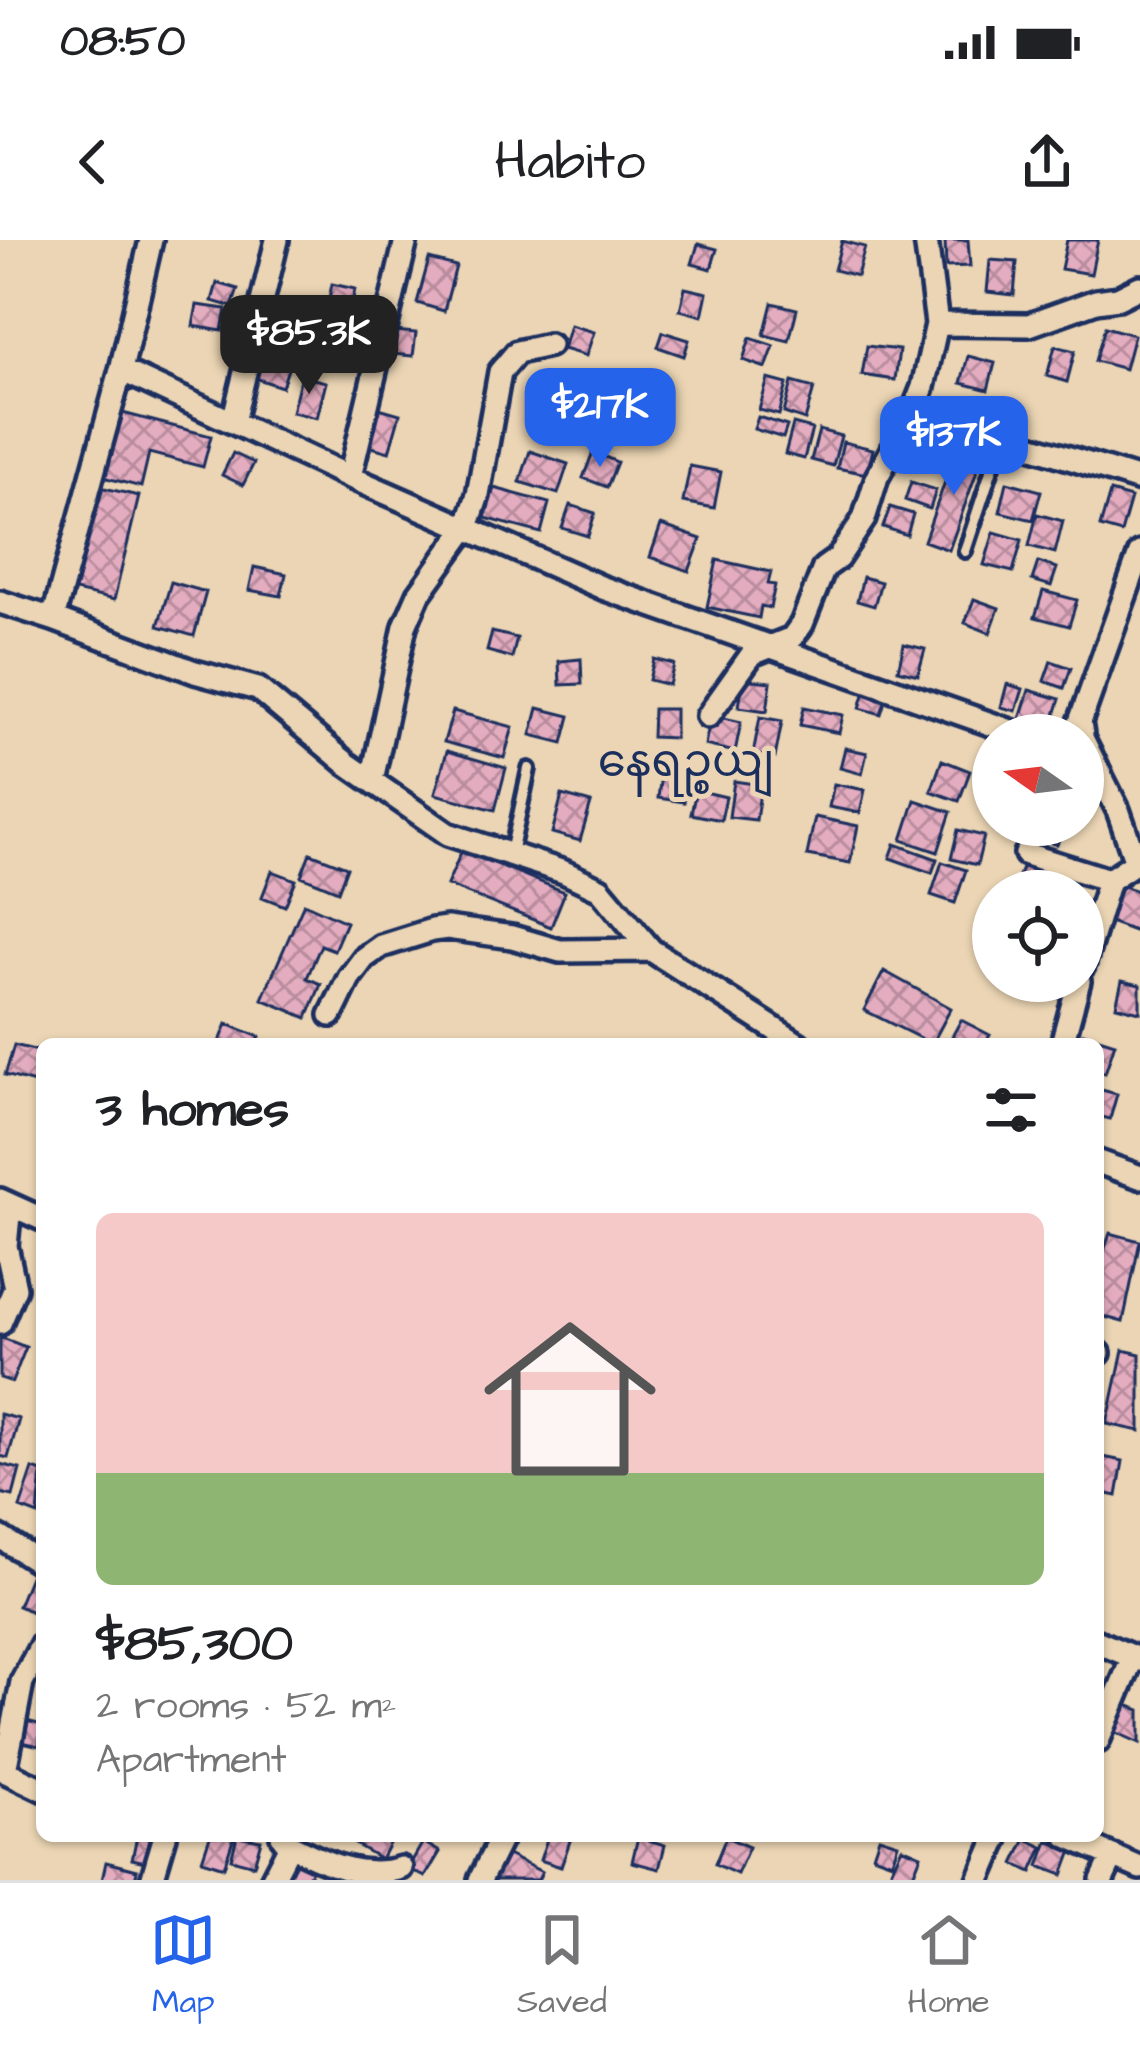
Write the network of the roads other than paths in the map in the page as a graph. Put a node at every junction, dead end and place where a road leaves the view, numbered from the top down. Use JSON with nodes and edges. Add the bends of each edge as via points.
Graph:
{"nodes":[{"id":1,"x":151,"y":240,"type":"edge"},
{"id":2,"x":278,"y":240,"type":"edge"},
{"id":3,"x":406,"y":240,"type":"edge"},
{"id":4,"x":926,"y":240,"type":"edge"},
{"id":5,"x":1140,"y":287,"type":"edge"},
{"id":6,"x":937,"y":324,"type":"junction"},
{"id":7,"x":549,"y":344,"type":"dead end"},
{"id":8,"x":121,"y":370,"type":"junction"},
{"id":9,"x":914,"y":410,"type":"junction"},
{"id":10,"x":233,"y":422,"type":"junction"},
{"id":11,"x":1002,"y":438,"type":"junction"},
{"id":12,"x":350,"y":477,"type":"junction"},
{"id":13,"x":1140,"y":480,"type":"edge"},
{"id":14,"x":467,"y":527,"type":"junction"},
{"id":15,"x":964,"y":551,"type":"dead end"},
{"id":16,"x":1140,"y":553,"type":"edge"},
{"id":17,"x":0,"y":602,"type":"edge"},
{"id":18,"x":53,"y":619,"type":"junction"},
{"id":19,"x":772,"y":648,"type":"junction"},
{"id":20,"x":1084,"y":714,"type":"edge"},
{"id":21,"x":708,"y":716,"type":"dead end"},
{"id":22,"x":972,"y":718,"type":"edge"},
{"id":23,"x":529,"y":770,"type":"dead end"},
{"id":24,"x":371,"y":780,"type":"junction"},
{"id":25,"x":1104,"y":784,"type":"edge"},
{"id":26,"x":1140,"y":834,"type":"edge"},
{"id":27,"x":1026,"y":854,"type":"dead end"},
{"id":28,"x":510,"y":856,"type":"junction"},
{"id":29,"x":1138,"y":864,"type":"edge"},
{"id":30,"x":1108,"y":880,"type":"junction"},
{"id":31,"x":1104,"y":894,"type":"edge"},
{"id":32,"x":651,"y":950,"type":"junction"},
{"id":33,"x":1073,"y":1002,"type":"edge"},
{"id":34,"x":331,"y":1015,"type":"dead end"},
{"id":35,"x":789,"y":1038,"type":"edge"},
{"id":36,"x":1064,"y":1038,"type":"edge"},
{"id":37,"x":1104,"y":1164,"type":"edge"},
{"id":38,"x":1140,"y":1178,"type":"edge"},
{"id":39,"x":5,"y":1202,"type":"edge"},
{"id":40,"x":36,"y":1216,"type":"edge"},
{"id":41,"x":0,"y":1323,"type":"edge"},
{"id":42,"x":0,"y":1537,"type":"edge"},
{"id":43,"x":36,"y":1560,"type":"edge"},
{"id":44,"x":1104,"y":1645,"type":"edge"},
{"id":45,"x":36,"y":1655,"type":"edge"},
{"id":46,"x":1137,"y":1659,"type":"edge"},
{"id":47,"x":1104,"y":1728,"type":"edge"},
{"id":48,"x":3,"y":1770,"type":"edge"},
{"id":49,"x":36,"y":1786,"type":"edge"},
{"id":50,"x":164,"y":1842,"type":"edge"},
{"id":51,"x":285,"y":1842,"type":"edge"},
{"id":52,"x":290,"y":1842,"type":"edge"},
{"id":53,"x":499,"y":1842,"type":"edge"},
{"id":54,"x":996,"y":1842,"type":"edge"},
{"id":55,"x":1081,"y":1842,"type":"edge"},
{"id":56,"x":1113,"y":1856,"type":"junction"},
{"id":57,"x":401,"y":1868,"type":"dead end"},
{"id":58,"x":1140,"y":1868,"type":"edge"},
{"id":59,"x":158,"y":1877,"type":"edge"},
{"id":60,"x":272,"y":1880,"type":"edge"},
{"id":61,"x":480,"y":1880,"type":"edge"},
{"id":62,"x":980,"y":1880,"type":"edge"},
{"id":63,"x":1102,"y":1880,"type":"edge"}],
"edges":[{"from":1,"to":8,"type":"street"},
{"from":2,"to":10,"type":"street"},
{"from":3,"to":12,"type":"street"},
{"from":4,"to":6,"type":"street"},
{"from":5,"to":6,"type":"street","via":[[1029,325]]},
{"from":6,"to":9,"type":"street"},
{"from":7,"to":14,"type":"street","via":[[517,352],[500,372]]},
{"from":8,"to":10,"type":"street"},
{"from":8,"to":18,"type":"street"},
{"from":9,"to":11,"type":"street"},
{"from":9,"to":19,"type":"street","via":[[854,538],[824,568],[792,638]]},
{"from":10,"to":12,"type":"street"},
{"from":11,"to":13,"type":"street"},
{"from":11,"to":15,"type":"lane"},
{"from":12,"to":14,"type":"street"},
{"from":14,"to":19,"type":"street"},
{"from":14,"to":24,"type":"street","via":[[405,626]]},
{"from":16,"to":20,"type":"street"},
{"from":17,"to":18,"type":"street"},
{"from":18,"to":24,"type":"street","via":[[258,689]]},
{"from":19,"to":21,"type":"street","via":[[752,654]]},
{"from":19,"to":22,"type":"street"},
{"from":23,"to":28,"type":"lane"},
{"from":24,"to":28,"type":"street","via":[[448,834]]},
{"from":25,"to":29,"type":"street"},
{"from":26,"to":29,"type":"street"},
{"from":27,"to":30,"type":"street"},
{"from":28,"to":32,"type":"street","via":[[600,889]]},
{"from":29,"to":30,"type":"street"},
{"from":30,"to":31,"type":"street"},
{"from":32,"to":34,"type":"street","via":[[560,951],[512,937],[432,930],[364,958]]},
{"from":32,"to":35,"type":"street"},
{"from":33,"to":36,"type":"street"},
{"from":37,"to":38,"type":"street"},
{"from":39,"to":40,"type":"street"},
{"from":39,"to":41,"type":"street","via":[[15,1288]]},
{"from":42,"to":43,"type":"street"},
{"from":44,"to":46,"type":"street"},
{"from":45,"to":48,"type":"street","via":[[22,1682]]},
{"from":46,"to":47,"type":"street"},
{"from":48,"to":49,"type":"street"},
{"from":50,"to":59,"type":"street"},
{"from":51,"to":60,"type":"street"},
{"from":52,"to":57,"type":"street","via":[[360,1879]]},
{"from":53,"to":61,"type":"street"},
{"from":54,"to":62,"type":"street"},
{"from":55,"to":56,"type":"street"},
{"from":56,"to":58,"type":"street"},
{"from":56,"to":63,"type":"street"}]}
